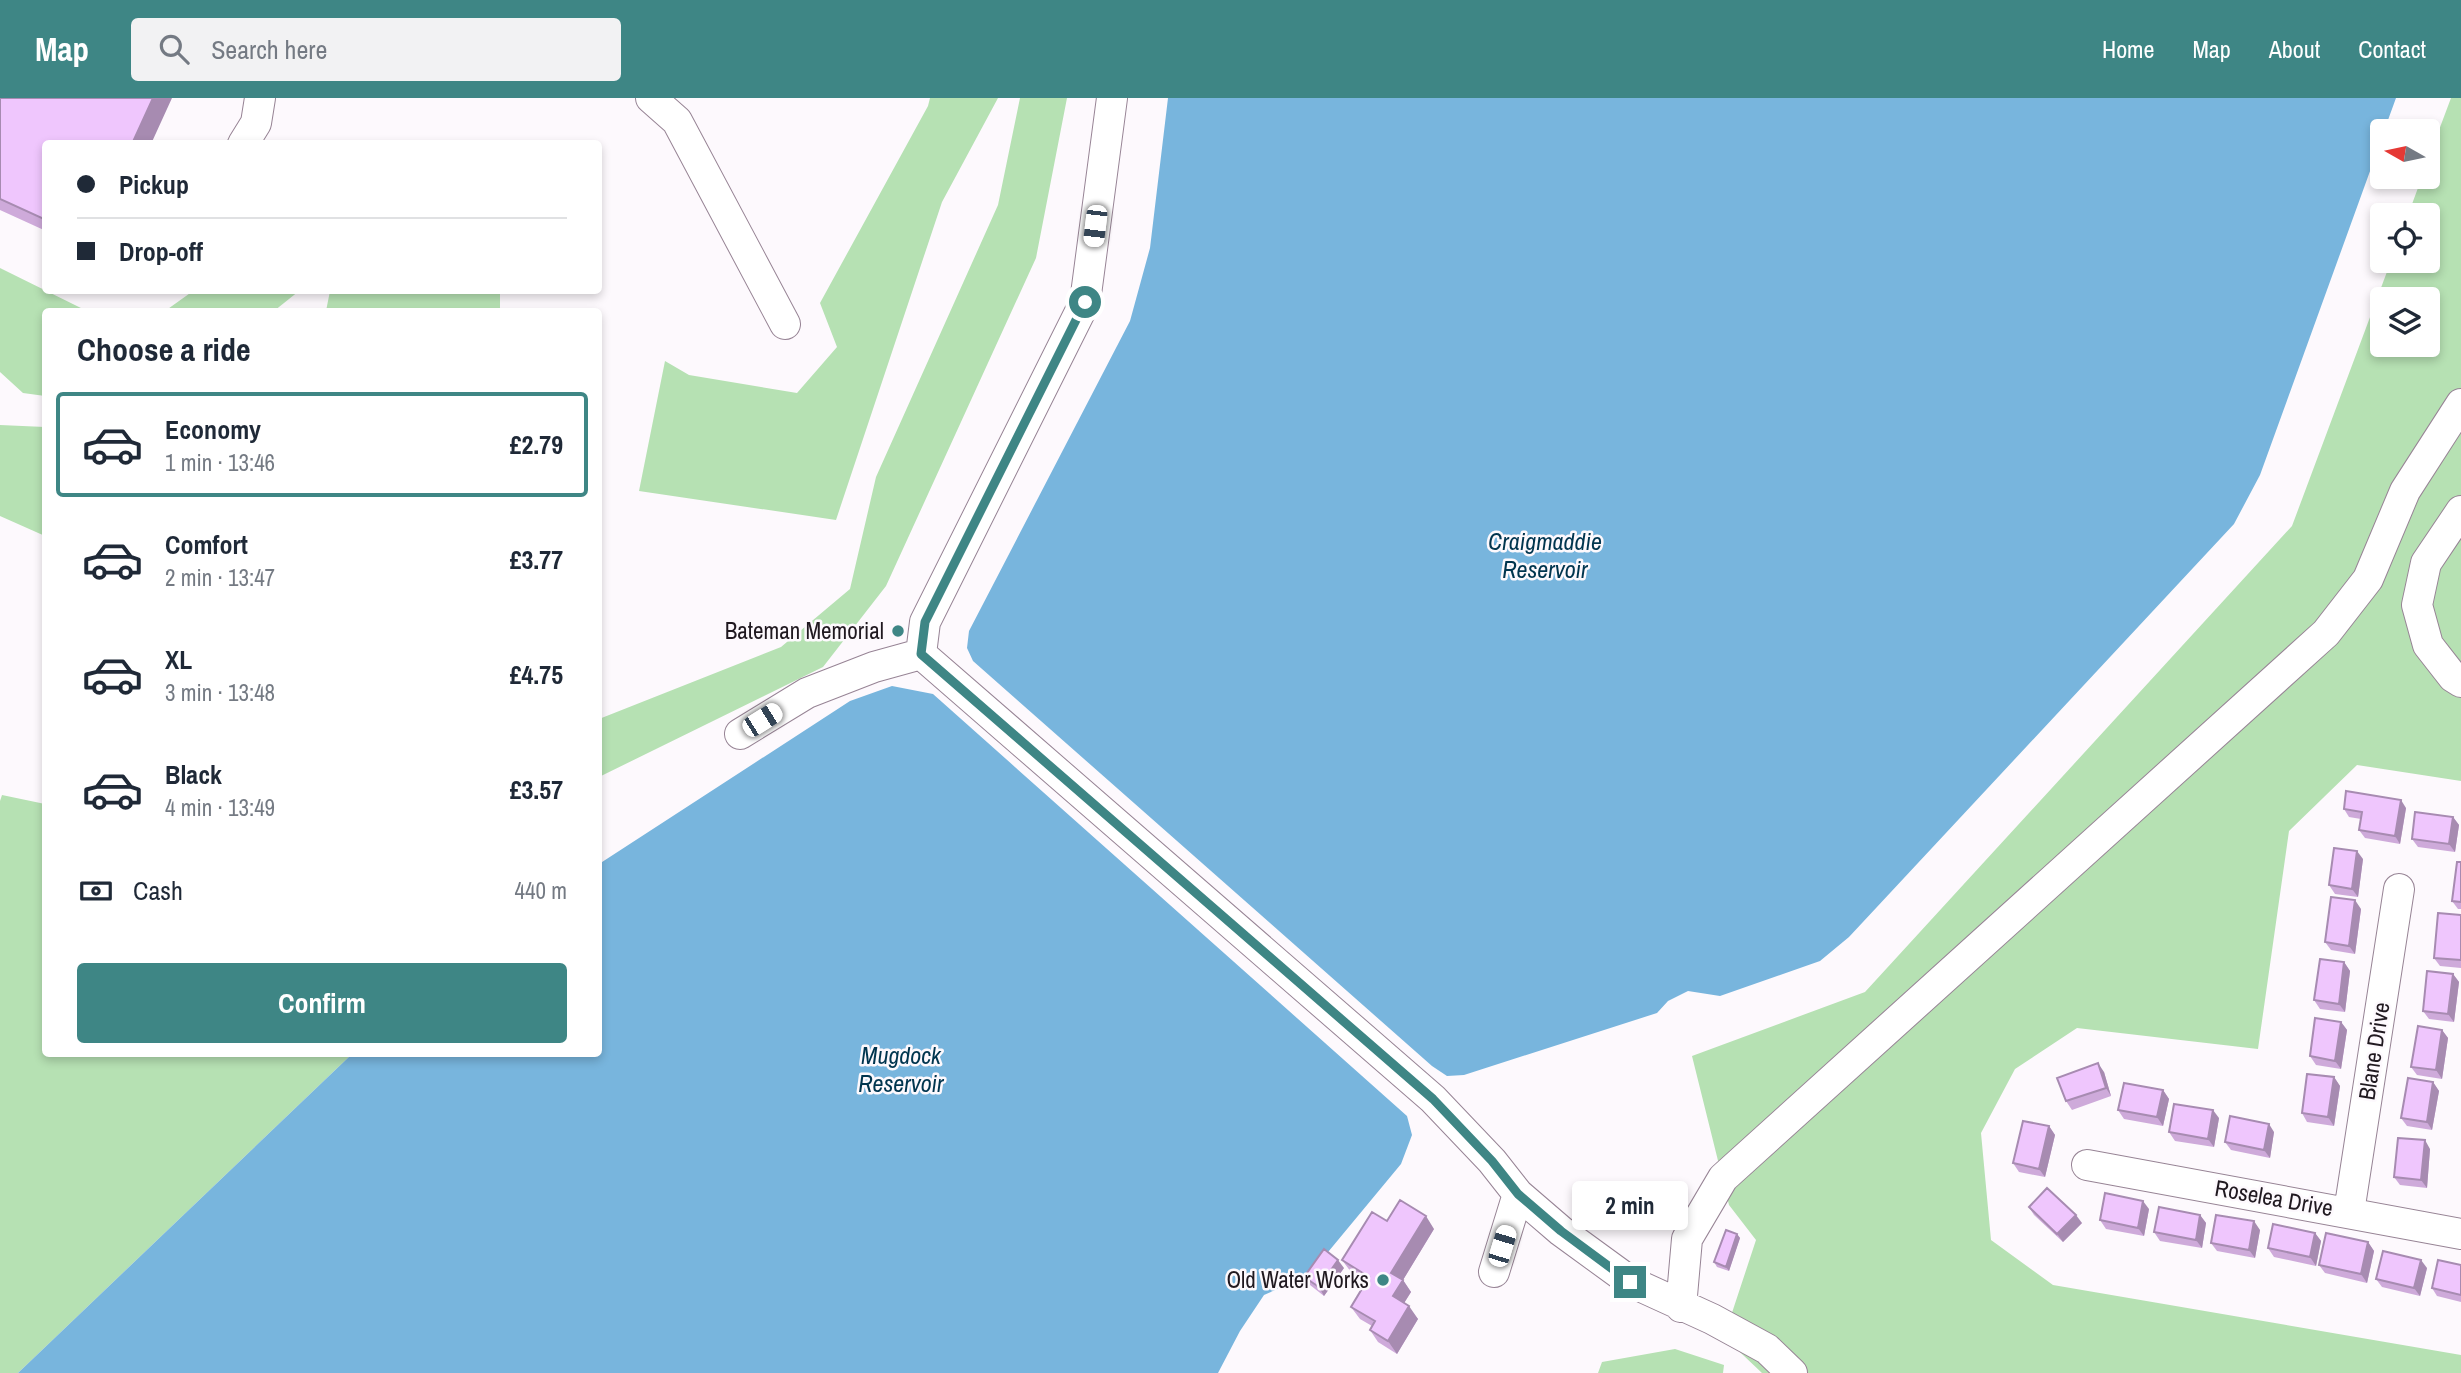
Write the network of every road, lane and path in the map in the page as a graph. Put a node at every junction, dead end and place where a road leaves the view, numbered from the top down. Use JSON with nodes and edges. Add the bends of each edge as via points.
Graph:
{"nodes":[{"id":1,"x":260,"y":98,"type":"edge"},
{"id":2,"x":651,"y":98,"type":"edge"},
{"id":3,"x":1112,"y":98,"type":"edge"},
{"id":4,"x":245,"y":140,"type":"edge"},
{"id":5,"x":785,"y":324,"type":"dead end"},
{"id":6,"x":2461,"y":404,"type":"edge"},
{"id":7,"x":2461,"y":511,"type":"edge"},
{"id":8,"x":921,"y":654,"type":"junction"},
{"id":9,"x":2461,"y":682,"type":"edge"},
{"id":10,"x":740,"y":734,"type":"dead end"},
{"id":11,"x":2399,"y":889,"type":"dead end"},
{"id":12,"x":2087,"y":1165,"type":"dead end"},
{"id":13,"x":1518,"y":1194,"type":"junction"},
{"id":14,"x":2349,"y":1212,"type":"junction"},
{"id":15,"x":2461,"y":1234,"type":"edge"},
{"id":16,"x":1494,"y":1272,"type":"dead end"},
{"id":17,"x":1681,"y":1307,"type":"junction"},
{"id":18,"x":1792,"y":1373,"type":"edge"}],
"edges":[{"from":1,"to":4,"type":"street","via":[[256,123]]},
{"from":2,"to":5,"type":"street","via":[[677,121]]},
{"from":3,"to":8,"type":"street","via":[[1085,302],[925,622]]},
{"from":6,"to":17,"type":"street","via":[[2405,491],[2368,579],[2326,634],[1723,1178],[1687,1239]]},
{"from":7,"to":9,"type":"street","via":[[2426,563],[2417,606],[2428,645]]},
{"from":8,"to":10,"type":"street","via":[[807,693]]},
{"from":8,"to":13,"type":"street","via":[[1433,1099]]},
{"from":11,"to":14,"type":"street","name":"Blane Drive"},
{"from":12,"to":14,"type":"street","name":"Roselea Drive"},
{"from":13,"to":16,"type":"street"},
{"from":13,"to":17,"type":"street","via":[[1630,1282]]},
{"from":14,"to":15,"type":"street","name":"Roselea Drive"},
{"from":17,"to":18,"type":"street","via":[[1767,1349]]}]}
